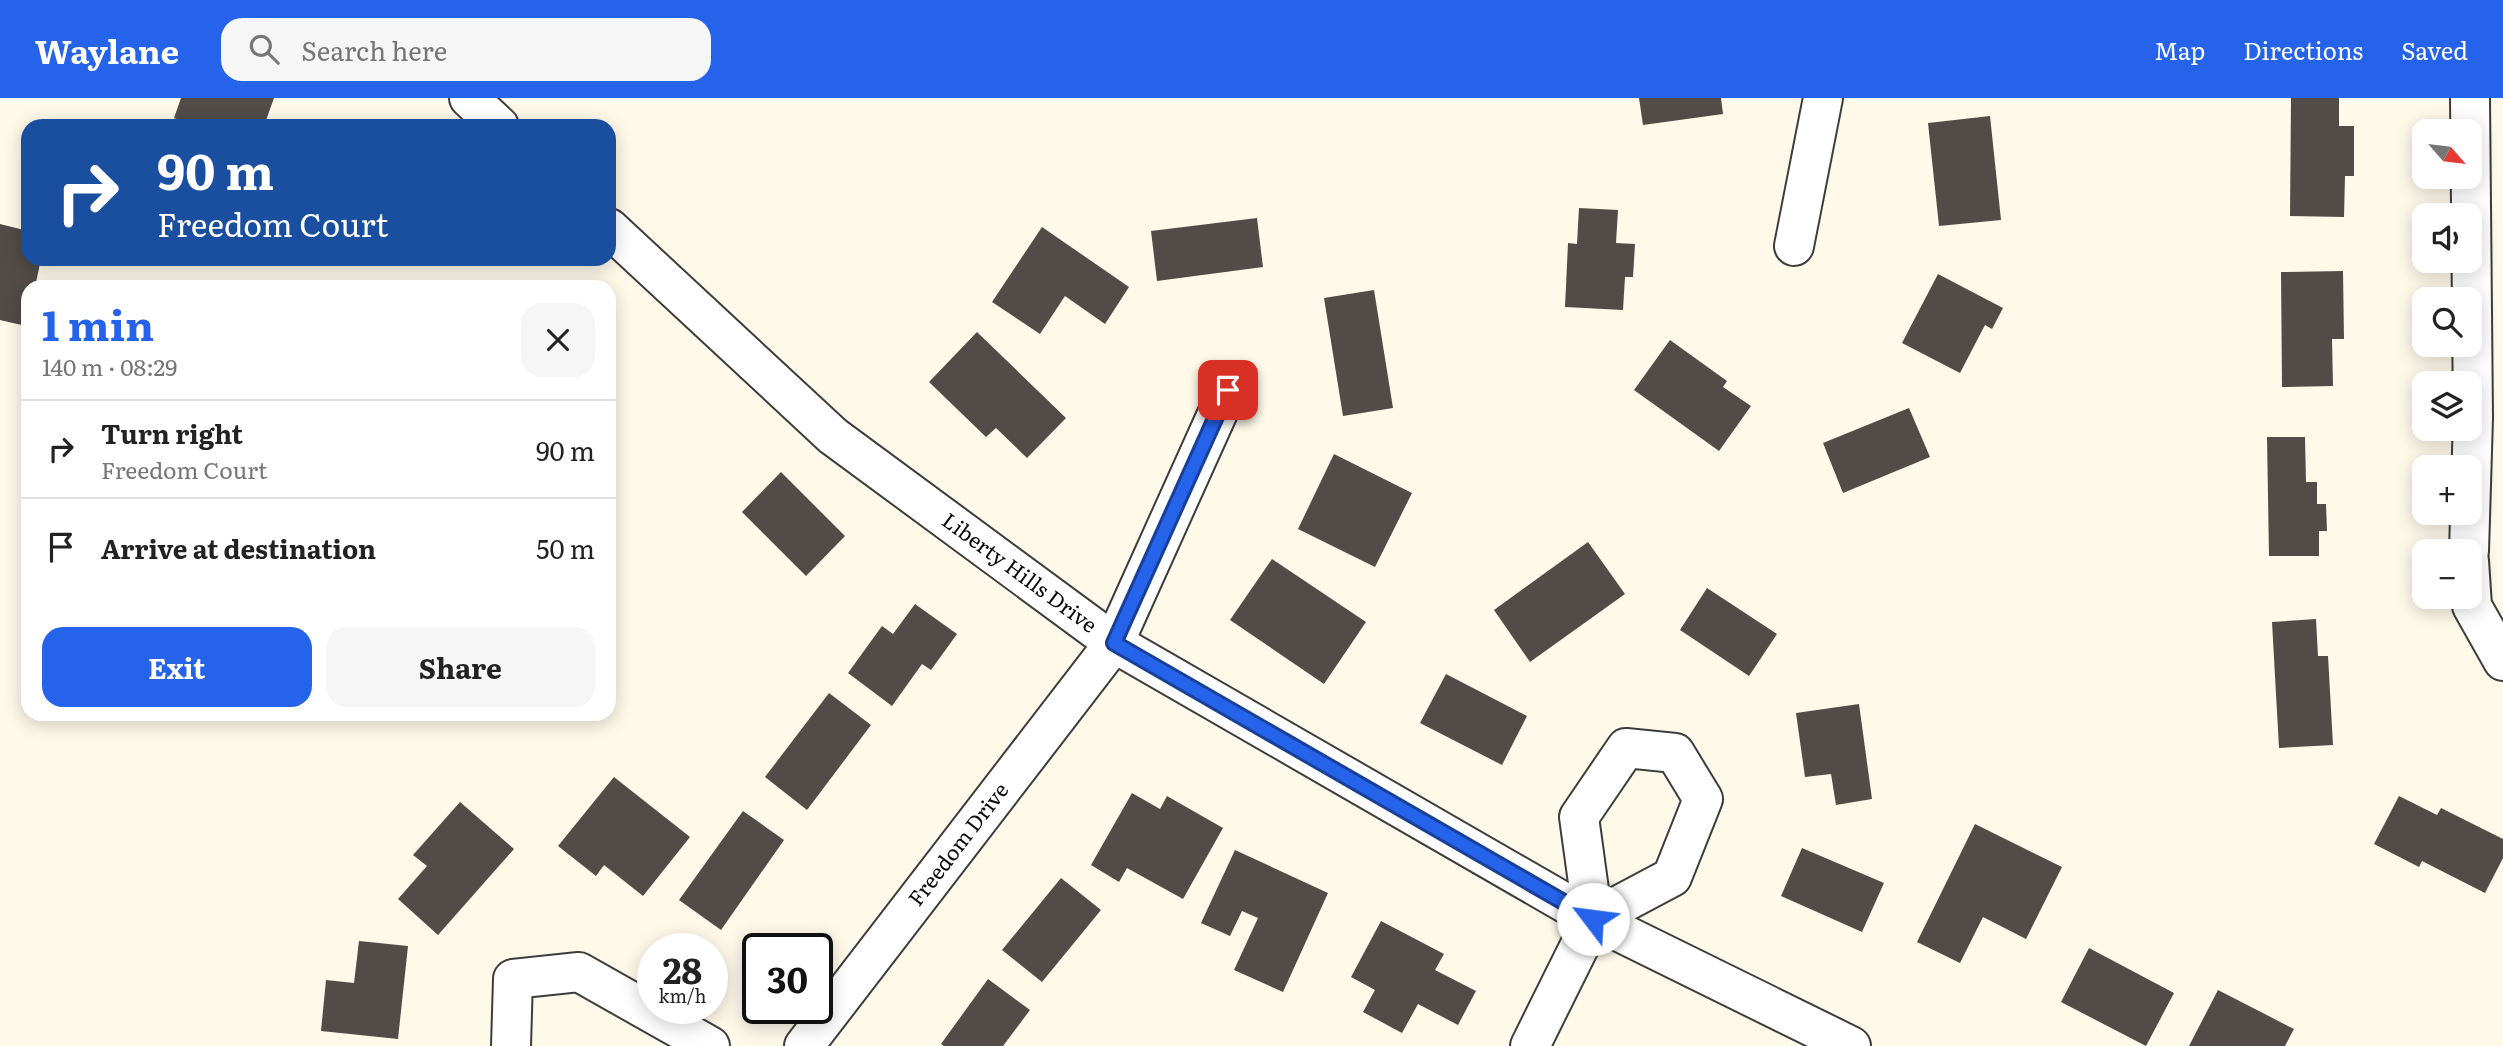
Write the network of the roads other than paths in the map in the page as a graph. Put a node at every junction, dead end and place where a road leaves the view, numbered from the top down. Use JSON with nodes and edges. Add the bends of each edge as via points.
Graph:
{"nodes":[{"id":1,"x":469,"y":98,"type":"edge"},
{"id":2,"x":1824,"y":98,"type":"edge"},
{"id":3,"x":2470,"y":98,"type":"edge"},
{"id":4,"x":492,"y":119,"type":"edge"},
{"id":5,"x":616,"y":234,"type":"edge"},
{"id":6,"x":1794,"y":246,"type":"dead end"},
{"id":7,"x":1228,"y":390,"type":"dead end"},
{"id":8,"x":2469,"y":539,"type":"edge"},
{"id":9,"x":2474,"y":609,"type":"edge"},
{"id":10,"x":1114,"y":643,"type":"junction"},
{"id":11,"x":2503,"y":661,"type":"edge"},
{"id":12,"x":1593,"y":919,"type":"junction"},
{"id":13,"x":511,"y":1046,"type":"edge"},
{"id":14,"x":710,"y":1046,"type":"edge"},
{"id":15,"x":804,"y":1046,"type":"edge"},
{"id":16,"x":1530,"y":1046,"type":"edge"},
{"id":17,"x":1851,"y":1046,"type":"edge"}],
"edges":[{"from":1,"to":4,"type":"street"},
{"from":2,"to":6,"type":"street"},
{"from":3,"to":8,"type":"street"},
{"from":5,"to":10,"type":"street","name":"Liberty Hills Drive","via":[[833,436]]},
{"from":7,"to":10,"type":"street","name":"Freedom Drive"},
{"from":9,"to":11,"type":"street"},
{"from":10,"to":12,"type":"street","name":"Liberty Hills Drive"},
{"from":10,"to":15,"type":"street","name":"Freedom Drive"},
{"from":12,"to":16,"type":"street"},
{"from":12,"to":17,"type":"street","name":"Liberty Hills Drive"},
{"from":13,"to":14,"type":"street","via":[[513,979],[579,972]]}]}
